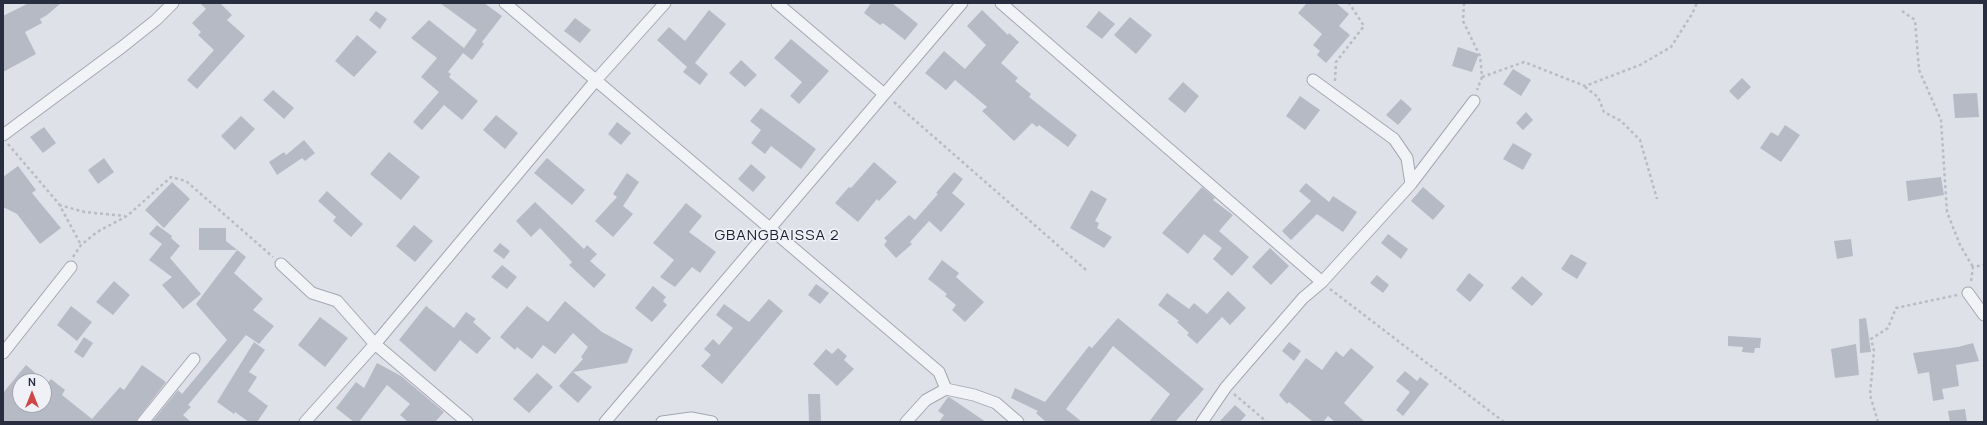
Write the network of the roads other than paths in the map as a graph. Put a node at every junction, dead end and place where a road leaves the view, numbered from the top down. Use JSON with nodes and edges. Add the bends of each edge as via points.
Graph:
{"nodes":[{"id":1,"x":173,"y":3,"type":"edge"},
{"id":2,"x":505,"y":3,"type":"edge"},
{"id":3,"x":665,"y":3,"type":"edge"},
{"id":4,"x":777,"y":3,"type":"edge"},
{"id":5,"x":962,"y":3,"type":"edge"},
{"id":6,"x":1001,"y":3,"type":"edge"},
{"id":7,"x":597,"y":80,"type":"junction"},
{"id":8,"x":1313,"y":80,"type":"dead end"},
{"id":9,"x":884,"y":94,"type":"junction"},
{"id":10,"x":1474,"y":101,"type":"road end"},
{"id":11,"x":3,"y":136,"type":"edge"},
{"id":12,"x":1411,"y":184,"type":"junction"},
{"id":13,"x":769,"y":228,"type":"junction"},
{"id":14,"x":281,"y":264,"type":"road end"},
{"id":15,"x":71,"y":267,"type":"road end"},
{"id":16,"x":1322,"y":282,"type":"junction"},
{"id":17,"x":1968,"y":293,"type":"road end"},
{"id":18,"x":1984,"y":315,"type":"edge"},
{"id":19,"x":374,"y":344,"type":"junction"},
{"id":20,"x":3,"y":353,"type":"edge"},
{"id":21,"x":194,"y":359,"type":"dead end"},
{"id":22,"x":946,"y":389,"type":"junction"},
{"id":23,"x":143,"y":422,"type":"edge"},
{"id":24,"x":305,"y":422,"type":"edge"},
{"id":25,"x":467,"y":422,"type":"edge"},
{"id":26,"x":605,"y":422,"type":"edge"},
{"id":27,"x":662,"y":422,"type":"edge"},
{"id":28,"x":712,"y":422,"type":"edge"},
{"id":29,"x":906,"y":422,"type":"edge"},
{"id":30,"x":1018,"y":422,"type":"edge"},
{"id":31,"x":1202,"y":422,"type":"edge"}],
"edges":[{"from":1,"to":11,"type":"street","via":[[122,47]]},
{"from":2,"to":7,"type":"street"},
{"from":3,"to":7,"type":"street"},
{"from":4,"to":9,"type":"street"},
{"from":5,"to":9,"type":"street"},
{"from":6,"to":16,"type":"street"},
{"from":7,"to":13,"type":"street"},
{"from":7,"to":19,"type":"street"},
{"from":8,"to":12,"type":"street","via":[[1394,139],[1407,158]]},
{"from":9,"to":13,"type":"street"},
{"from":10,"to":12,"type":"street"},
{"from":12,"to":16,"type":"street"},
{"from":13,"to":22,"type":"street","via":[[939,372]]},
{"from":13,"to":26,"type":"street"},
{"from":14,"to":19,"type":"street","via":[[312,293],[337,300]]},
{"from":15,"to":20,"type":"street"},
{"from":16,"to":31,"type":"street","via":[[1303,298],[1226,388]]},
{"from":17,"to":18,"type":"street"},
{"from":19,"to":24,"type":"street"},
{"from":19,"to":25,"type":"street"},
{"from":21,"to":23,"type":"street"},
{"from":22,"to":29,"type":"street","via":[[926,400]]},
{"from":22,"to":30,"type":"street","via":[[996,403]]},
{"from":27,"to":28,"type":"street","via":[[691,418]]}]}
